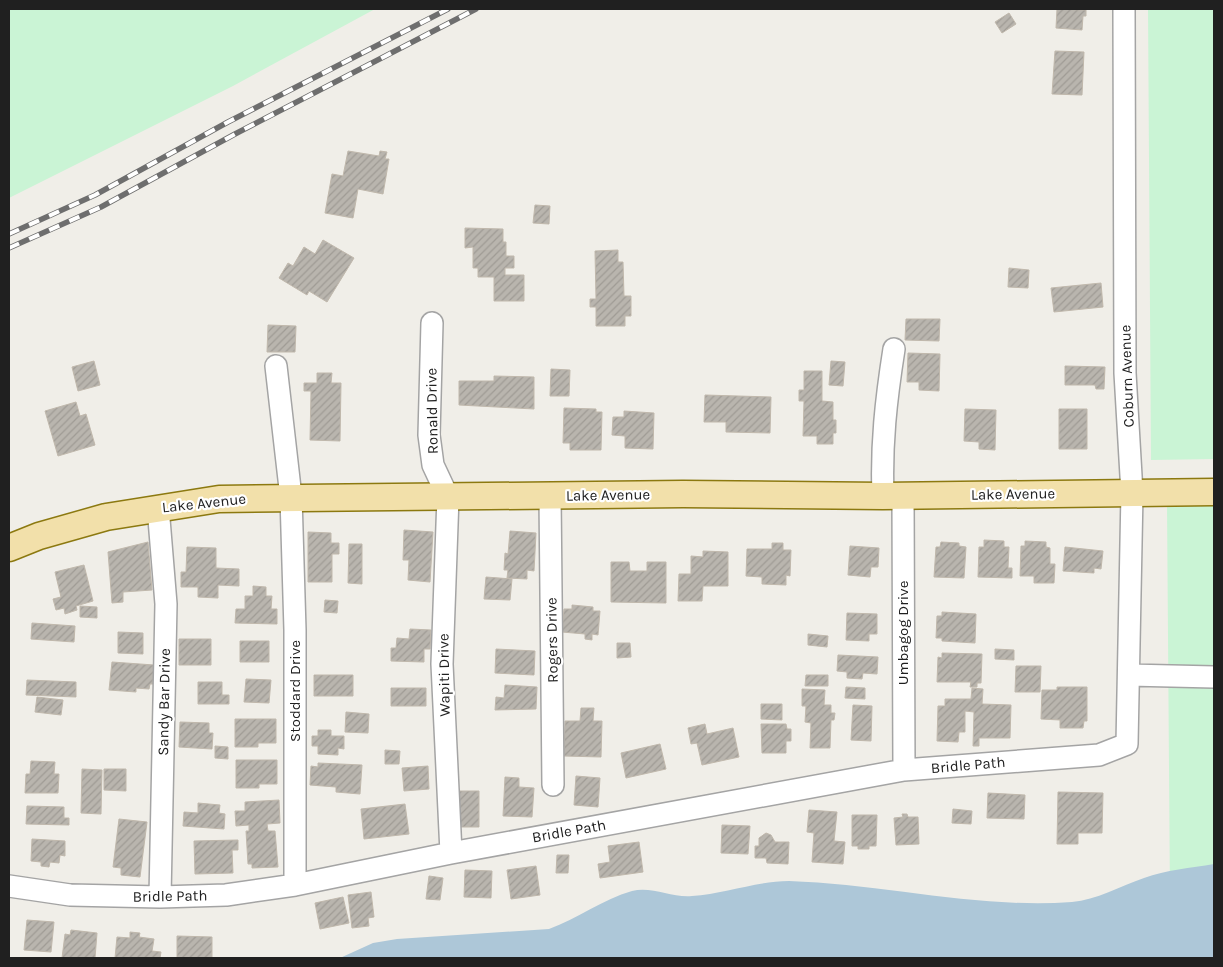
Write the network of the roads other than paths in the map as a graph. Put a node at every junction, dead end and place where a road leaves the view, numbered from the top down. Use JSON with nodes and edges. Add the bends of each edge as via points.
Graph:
{"nodes":[{"id":1,"x":1124,"y":9,"type":"edge"},
{"id":2,"x":432,"y":323,"type":"dead end"},
{"id":3,"x":894,"y":349,"type":"dead end"},
{"id":4,"x":276,"y":366,"type":"dead end"},
{"id":5,"x":1214,"y":492,"type":"edge"},
{"id":6,"x":1132,"y":493,"type":"junction"},
{"id":7,"x":550,"y":496,"type":"junction"},
{"id":8,"x":893,"y":496,"type":"junction"},
{"id":9,"x":291,"y":497,"type":"junction"},
{"id":10,"x":448,"y":497,"type":"junction"},
{"id":11,"x":158,"y":507,"type":"junction"},
{"id":12,"x":9,"y":548,"type":"edge"},
{"id":13,"x":1130,"y":674,"type":"junction"},
{"id":14,"x":1214,"y":677,"type":"edge"},
{"id":15,"x":1127,"y":744,"type":"joint"},
{"id":16,"x":904,"y":770,"type":"junction"},
{"id":17,"x":553,"y":785,"type":"dead end"},
{"id":18,"x":451,"y":852,"type":"junction"},
{"id":19,"x":295,"y":885,"type":"junction"},
{"id":20,"x":9,"y":886,"type":"edge"},
{"id":21,"x":160,"y":897,"type":"junction"}],
"edges":[{"from":1,"to":6,"type":"street","name":"Coburn Avenue","via":[[1125,373]]},
{"from":2,"to":10,"type":"street","name":"Ronald Drive","via":[[429,435],[433,465]]},
{"from":3,"to":8,"type":"street","name":"Umbagog Drive","via":[[881,455]]},
{"from":4,"to":9,"type":"street","name":"Stoddard Drive"},
{"from":5,"to":6,"type":"main road","name":"Lake Avenue"},
{"from":6,"to":8,"type":"main road","name":"Lake Avenue"},
{"from":6,"to":13,"type":"street","name":"Coburn Avenue"},
{"from":7,"to":8,"type":"main road","name":"Lake Avenue"},
{"from":7,"to":10,"type":"main road","name":"Lake Avenue"},
{"from":7,"to":17,"type":"street","name":"Rogers Drive"},
{"from":8,"to":16,"type":"street","name":"Umbagog Drive"},
{"from":9,"to":10,"type":"main road","name":"Lake Avenue"},
{"from":9,"to":11,"type":"main road","name":"Lake Avenue","via":[[219,499]]},
{"from":9,"to":19,"type":"street","name":"Stoddard Drive","via":[[295,630]]},
{"from":10,"to":18,"type":"street","name":"Wapiti Drive","via":[[442,664]]},
{"from":11,"to":12,"type":"main road","name":"Lake Avenue","via":[[73,526]]},
{"from":11,"to":21,"type":"street","name":"Sandy Bar Drive","via":[[166,604]]},
{"from":13,"to":14,"type":"street"},
{"from":13,"to":15,"type":"street","name":"Coburn Avenue"},
{"from":15,"to":16,"type":"street","name":"Bridle Path","via":[[1098,755]]},
{"from":16,"to":18,"type":"street","name":"Bridle Path"},
{"from":18,"to":19,"type":"street","name":"Bridle Path"},
{"from":19,"to":21,"type":"street","name":"Bridle Path","via":[[226,895]]},
{"from":20,"to":21,"type":"street","name":"Bridle Path","via":[[70,895]]}]}
